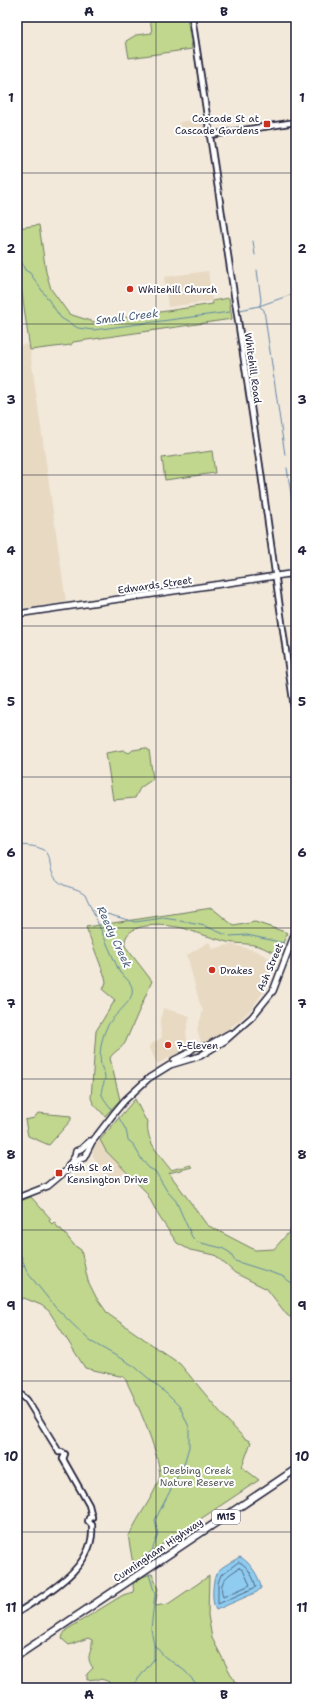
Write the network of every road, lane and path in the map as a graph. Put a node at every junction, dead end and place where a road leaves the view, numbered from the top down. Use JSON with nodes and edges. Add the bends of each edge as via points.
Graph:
{"nodes":[{"id":1,"x":192,"y":17,"type":"edge"},
{"id":2,"x":296,"y":122,"type":"edge"},
{"id":3,"x":210,"y":135,"type":"junction"},
{"id":4,"x":296,"y":573,"type":"edge"},
{"id":5,"x":276,"y":576,"type":"junction"},
{"id":6,"x":17,"y":614,"type":"edge"},
{"id":7,"x":296,"y":722,"type":"edge"},
{"id":8,"x":296,"y":933,"type":"edge"},
{"id":9,"x":242,"y":1027,"type":"junction"},
{"id":10,"x":200,"y":1046,"type":"junction"},
{"id":11,"x":193,"y":1049,"type":"junction"},
{"id":12,"x":202,"y":1054,"type":"junction"},
{"id":13,"x":196,"y":1056,"type":"junction"},
{"id":14,"x":149,"y":1078,"type":"junction"},
{"id":15,"x":98,"y":1134,"type":"junction"},
{"id":16,"x":81,"y":1149,"type":"junction"},
{"id":17,"x":85,"y":1154,"type":"junction"},
{"id":18,"x":77,"y":1158,"type":"junction"},
{"id":19,"x":17,"y":1198,"type":"edge"},
{"id":20,"x":17,"y":1390,"type":"edge"},
{"id":21,"x":296,"y":1469,"type":"edge"},
{"id":22,"x":17,"y":1613,"type":"edge"},
{"id":23,"x":17,"y":1658,"type":"edge"}],
"edges":[{"from":1,"to":3,"type":"street","name":"Whitehill Road"},
{"from":2,"to":3,"type":"street"},
{"from":3,"to":5,"type":"street","name":"Whitehill Road"},
{"from":4,"to":5,"type":"main road","name":"Edwards Street"},
{"from":5,"to":6,"type":"main road","name":"Edwards Street"},
{"from":5,"to":7,"type":"street","name":"Whitehill Road"},
{"from":8,"to":9,"type":"main road","name":"Ash Street","via":[[273,986],[260,1007]]},
{"from":9,"to":10,"type":"main road","name":"Ash Street","via":[[208,1046]]},
{"from":9,"to":12,"type":"main road","name":"Ash Street"},
{"from":10,"to":11,"type":"main road"},
{"from":10,"to":12,"type":"main road"},
{"from":11,"to":13,"type":"main road"},
{"from":11,"to":14,"type":"main road","via":[[163,1065]]},
{"from":12,"to":13,"type":"main road"},
{"from":13,"to":14,"type":"main road","via":[[170,1065]]},
{"from":14,"to":15,"type":"main road","via":[[125,1100]]},
{"from":15,"to":16,"type":"main road"},
{"from":15,"to":17,"type":"main road"},
{"from":16,"to":17,"type":"main road"},
{"from":16,"to":18,"type":"main road","via":[[77,1150]]},
{"from":17,"to":18,"type":"main road","via":[[84,1158]]},
{"from":18,"to":19,"type":"main road","via":[[48,1186]]},
{"from":20,"to":22,"type":"street","via":[[27,1400],[59,1452],[58,1458],[63,1459],[89,1505],[92,1517],[88,1521],[92,1525],[91,1539],[74,1571]]},
{"from":21,"to":23,"type":"highway","name":"Cunningham Highway","number":"M15"}]}
